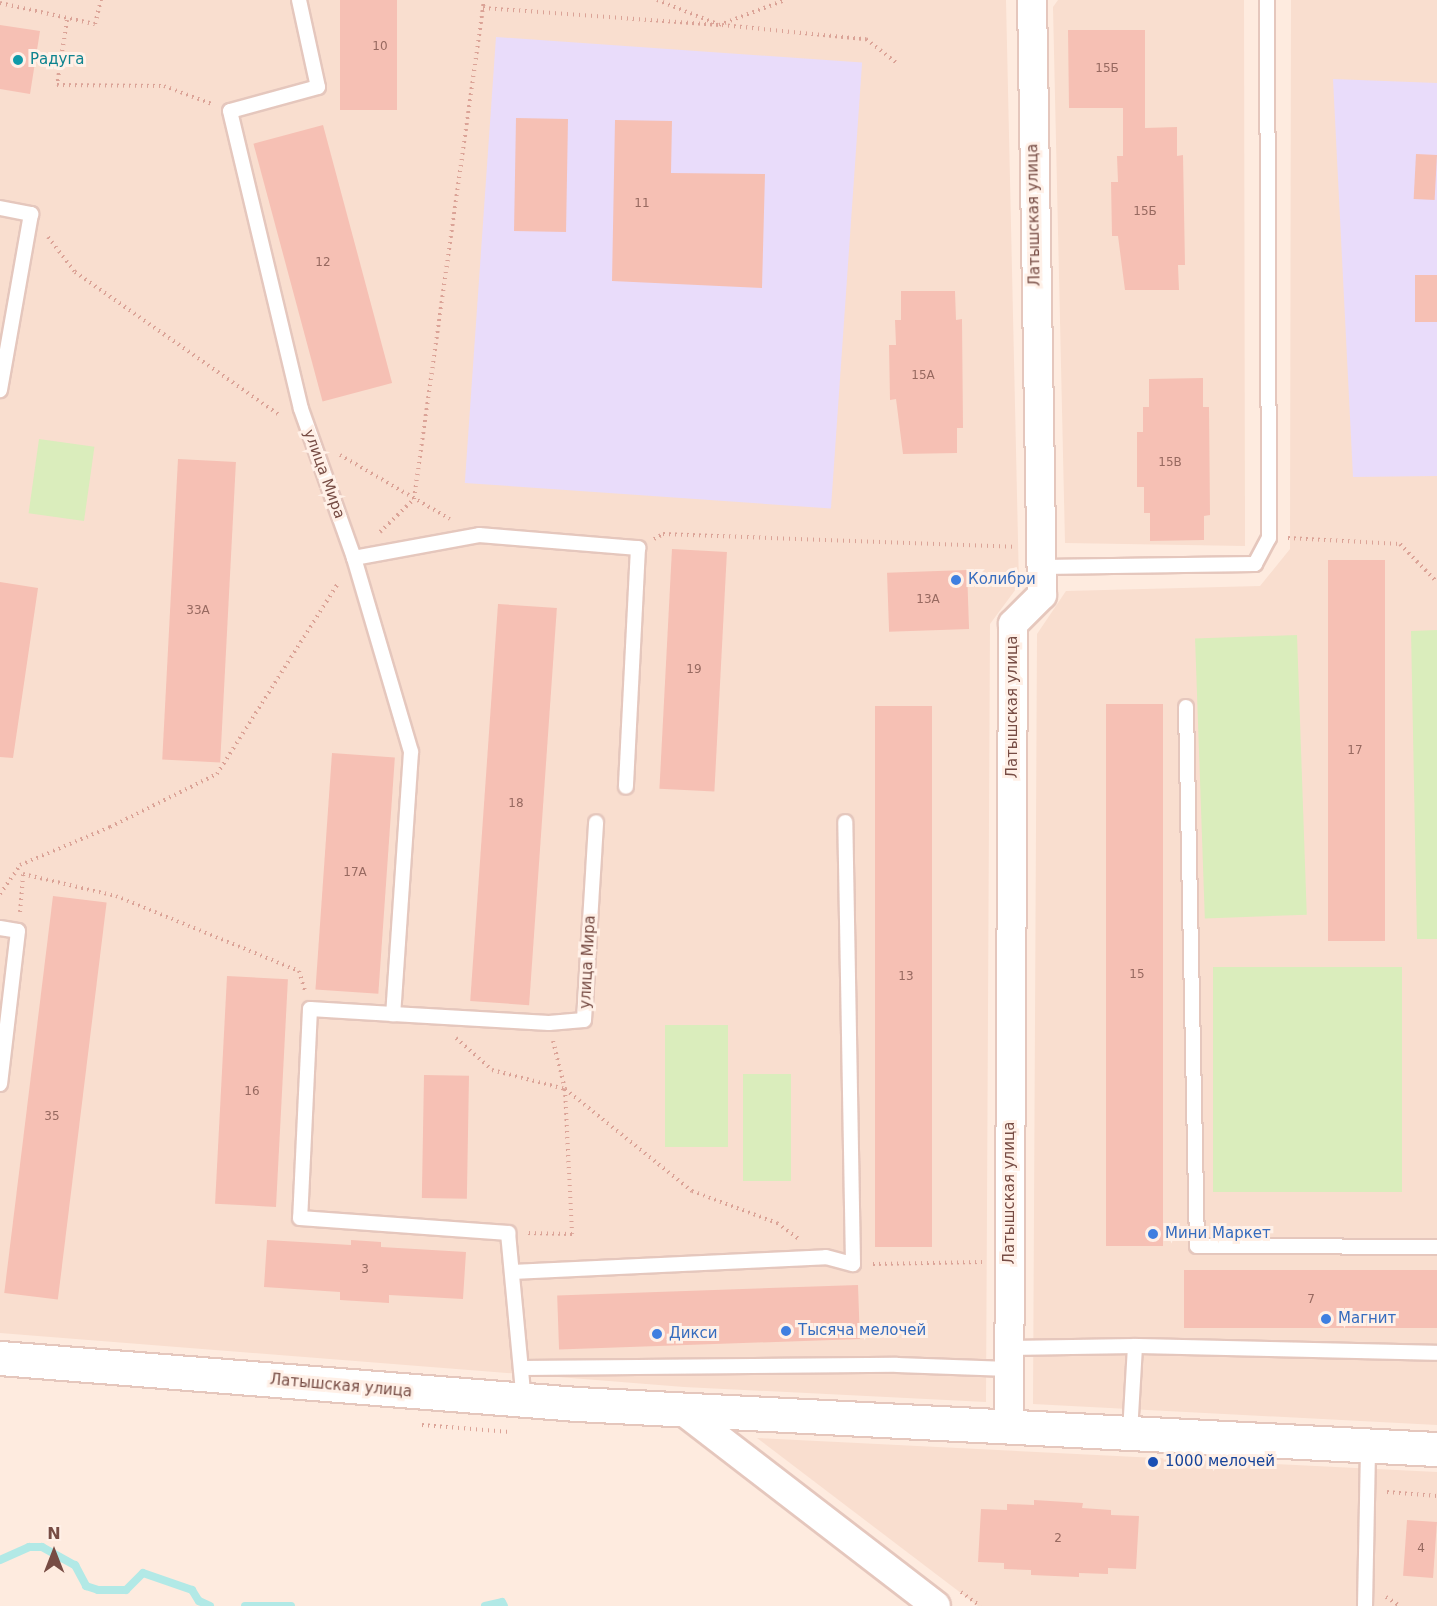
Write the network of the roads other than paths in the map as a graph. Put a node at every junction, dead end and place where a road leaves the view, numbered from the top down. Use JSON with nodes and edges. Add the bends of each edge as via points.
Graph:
{"nodes":[{"id":1,"x":299,"y":0,"type":"edge"},
{"id":2,"x":1032,"y":0,"type":"edge"},
{"id":3,"x":1267,"y":0,"type":"edge"},
{"id":4,"x":0,"y":208,"type":"edge"},
{"id":5,"x":0,"y":390,"type":"edge"},
{"id":6,"x":354,"y":558,"type":"junction"},
{"id":7,"x":1041,"y":558,"type":"junction"},
{"id":8,"x":1186,"y":707,"type":"dead end"},
{"id":9,"x":626,"y":787,"type":"dead end"},
{"id":10,"x":596,"y":822,"type":"dead end"},
{"id":11,"x":845,"y":822,"type":"dead end"},
{"id":12,"x":0,"y":928,"type":"edge"},
{"id":13,"x":393,"y":1014,"type":"junction"},
{"id":14,"x":0,"y":1084,"type":"edge"},
{"id":15,"x":1437,"y":1247,"type":"edge"},
{"id":16,"x":512,"y":1272,"type":"junction"},
{"id":17,"x":1135,"y":1346,"type":"junction"},
{"id":18,"x":1437,"y":1353,"type":"edge"},
{"id":19,"x":0,"y":1358,"type":"edge"},
{"id":20,"x":1009,"y":1358,"type":"junction"},
{"id":21,"x":522,"y":1368,"type":"junction"},
{"id":22,"x":524,"y":1401,"type":"junction"},
{"id":23,"x":683,"y":1411,"type":"junction"},
{"id":24,"x":1009,"y":1426,"type":"junction"},
{"id":25,"x":1130,"y":1432,"type":"junction"},
{"id":26,"x":1368,"y":1445,"type":"junction"},
{"id":27,"x":1437,"y":1449,"type":"edge"},
{"id":28,"x":936,"y":1606,"type":"edge"},
{"id":29,"x":1365,"y":1606,"type":"edge"}],
"edges":[{"from":1,"to":6,"type":"lane","name":"улица Мира","via":[[318,87],[230,111],[301,409]]},
{"from":2,"to":7,"type":"street","name":"Латышская улица"},
{"from":3,"to":7,"type":"lane","via":[[1269,537],[1255,564]]},
{"from":4,"to":5,"type":"lane","via":[[32,214]]},
{"from":6,"to":9,"type":"lane","via":[[479,535],[638,548]]},
{"from":6,"to":13,"type":"lane","name":"улица Мира","via":[[411,752]]},
{"from":7,"to":20,"type":"street","name":"Латышская улица","via":[[1042,595],[1013,624]]},
{"from":8,"to":15,"type":"lane","via":[[1197,1246]]},
{"from":10,"to":13,"type":"lane","name":"улица Мира","via":[[585,1020],[549,1023]]},
{"from":11,"to":16,"type":"lane","via":[[853,1264],[826,1257]]},
{"from":12,"to":14,"type":"lane","via":[[18,931]]},
{"from":13,"to":16,"type":"lane","name":"улица Мира","via":[[310,1010],[300,1218],[508,1233]]},
{"from":16,"to":21,"type":"lane"},
{"from":17,"to":18,"type":"lane"},
{"from":17,"to":20,"type":"lane"},
{"from":17,"to":25,"type":"lane"},
{"from":19,"to":22,"type":"street","name":"Латышская улица"},
{"from":20,"to":21,"type":"lane","via":[[897,1365]]},
{"from":20,"to":24,"type":"street","name":"Латышская улица"},
{"from":21,"to":22,"type":"lane"},
{"from":22,"to":23,"type":"street","name":"Латышская улица"},
{"from":23,"to":24,"type":"street","name":"Латышская улица"},
{"from":23,"to":28,"type":"street"},
{"from":24,"to":25,"type":"street","name":"Латышская улица"},
{"from":25,"to":26,"type":"street","name":"Латышская улица"},
{"from":26,"to":27,"type":"street","name":"Латышская улица"},
{"from":26,"to":29,"type":"lane"}]}
